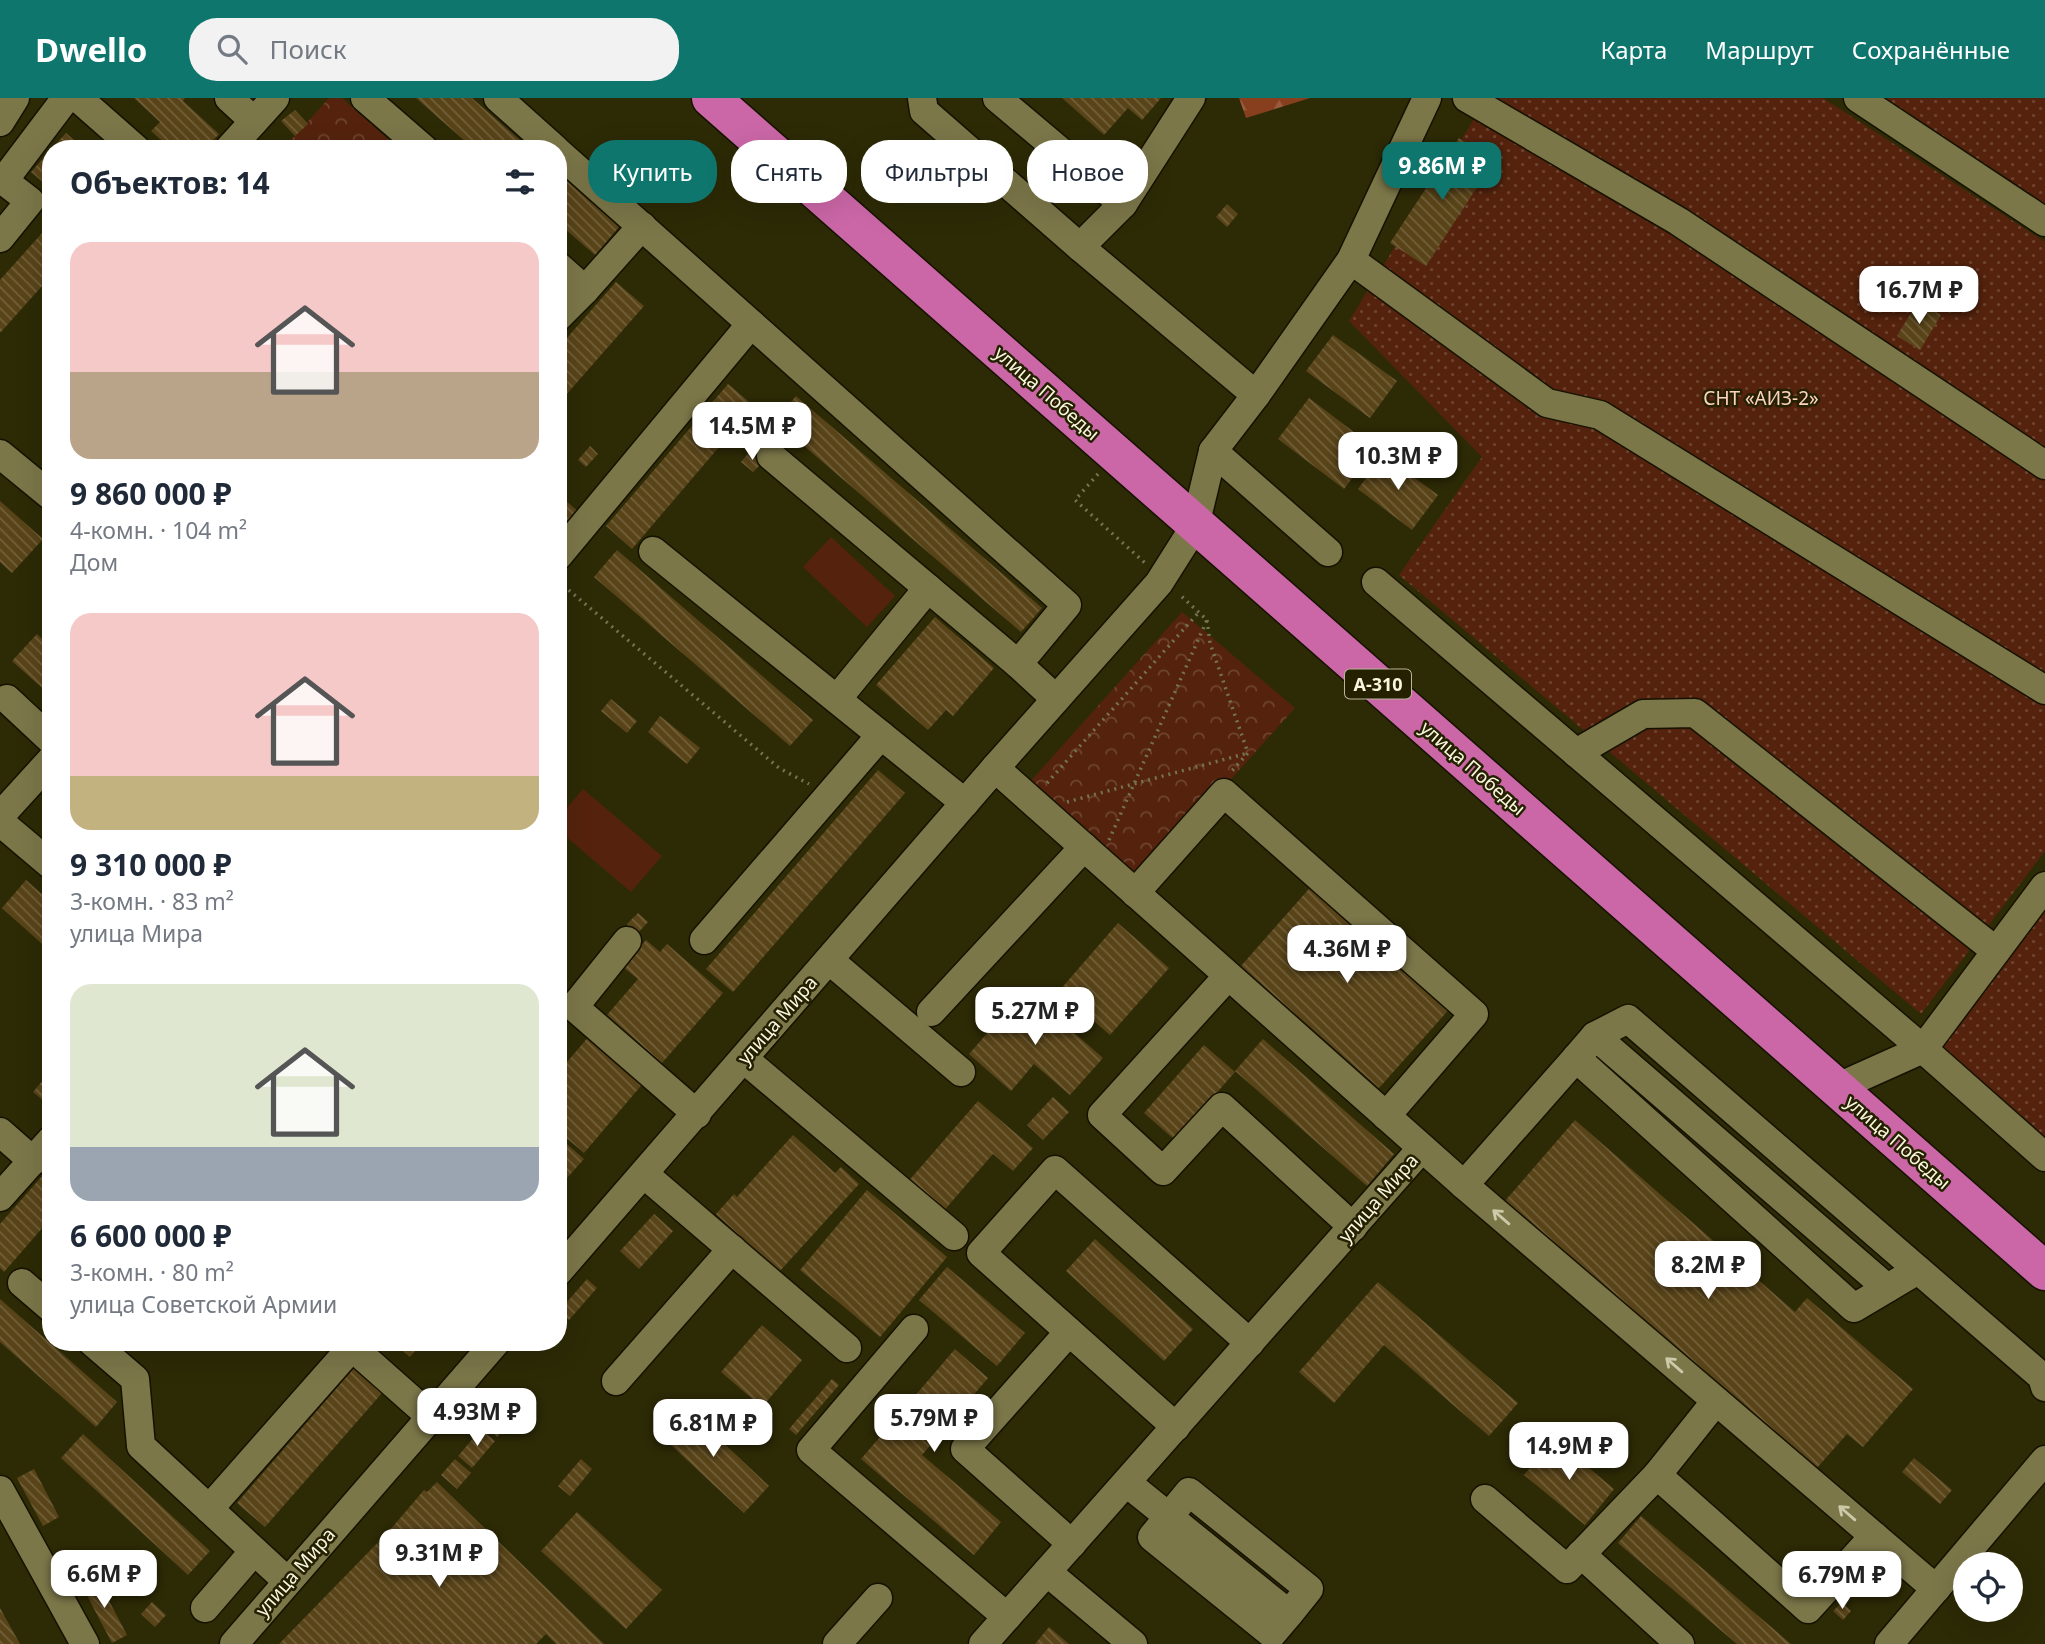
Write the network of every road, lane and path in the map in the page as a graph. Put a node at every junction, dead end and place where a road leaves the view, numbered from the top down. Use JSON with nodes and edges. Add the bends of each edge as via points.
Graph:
{"nodes":[{"id":1,"x":15,"y":98,"type":"edge"},
{"id":2,"x":66,"y":98,"type":"edge"},
{"id":3,"x":78,"y":98,"type":"edge"},
{"id":4,"x":229,"y":98,"type":"edge"},
{"id":5,"x":275,"y":98,"type":"edge"},
{"id":6,"x":365,"y":98,"type":"edge"},
{"id":7,"x":498,"y":98,"type":"edge"},
{"id":8,"x":710,"y":98,"type":"edge"},
{"id":9,"x":922,"y":98,"type":"edge"},
{"id":10,"x":997,"y":98,"type":"edge"},
{"id":11,"x":1191,"y":98,"type":"edge"},
{"id":12,"x":1427,"y":98,"type":"edge"},
{"id":13,"x":1467,"y":98,"type":"edge"},
{"id":14,"x":1859,"y":98,"type":"edge"},
{"id":15,"x":254,"y":121,"type":"junction"},
{"id":16,"x":0,"y":122,"type":"edge"},
{"id":17,"x":126,"y":140,"type":"edge"},
{"id":18,"x":237,"y":140,"type":"edge"},
{"id":19,"x":414,"y":140,"type":"edge"},
{"id":20,"x":546,"y":140,"type":"edge"},
{"id":21,"x":567,"y":159,"type":"edge"},
{"id":22,"x":1123,"y":204,"type":"junction"},
{"id":23,"x":2042,"y":217,"type":"edge"},
{"id":24,"x":642,"y":226,"type":"junction"},
{"id":25,"x":0,"y":238,"type":"edge"},
{"id":26,"x":1080,"y":247,"type":"junction"},
{"id":27,"x":1351,"y":260,"type":"junction"},
{"id":28,"x":567,"y":274,"type":"edge"},
{"id":29,"x":585,"y":290,"type":"junction"},
{"id":30,"x":567,"y":308,"type":"edge"},
{"id":31,"x":751,"y":324,"type":"junction"},
{"id":32,"x":1256,"y":395,"type":"junction"},
{"id":33,"x":1213,"y":452,"type":"junction"},
{"id":34,"x":0,"y":454,"type":"edge"},
{"id":35,"x":771,"y":456,"type":"dead end"},
{"id":36,"x":2045,"y":465,"type":"edge"},
{"id":37,"x":42,"y":489,"type":"edge"},
{"id":38,"x":1195,"y":526,"type":"junction"},
{"id":39,"x":567,"y":545,"type":"edge"},
{"id":40,"x":653,"y":551,"type":"dead end"},
{"id":41,"x":1328,"y":552,"type":"dead end"},
{"id":42,"x":1376,"y":582,"type":"dead end"},
{"id":43,"x":928,"y":588,"type":"junction"},
{"id":44,"x":567,"y":589,"type":"edge"},
{"id":45,"x":1199,"y":612,"type":"dead end"},
{"id":46,"x":1208,"y":620,"type":"dead end"},
{"id":47,"x":1018,"y":664,"type":"junction"},
{"id":48,"x":2045,"y":690,"type":"edge"},
{"id":49,"x":7,"y":699,"type":"dead end"},
{"id":50,"x":837,"y":699,"type":"junction"},
{"id":51,"x":1056,"y":699,"type":"junction"},
{"id":52,"x":42,"y":732,"type":"edge"},
{"id":53,"x":881,"y":735,"type":"junction"},
{"id":54,"x":1248,"y":753,"type":"junction"},
{"id":55,"x":1576,"y":753,"type":"junction"},
{"id":56,"x":995,"y":768,"type":"junction"},
{"id":57,"x":42,"y":770,"type":"edge"},
{"id":58,"x":1230,"y":773,"type":"dead end"},
{"id":59,"x":1040,"y":792,"type":"dead end"},
{"id":60,"x":829,"y":795,"type":"junction"},
{"id":61,"x":965,"y":803,"type":"junction"},
{"id":62,"x":1055,"y":805,"type":"dead end"},
{"id":63,"x":0,"y":816,"type":"edge"},
{"id":64,"x":0,"y":822,"type":"edge"},
{"id":65,"x":1083,"y":847,"type":"junction"},
{"id":66,"x":42,"y":853,"type":"edge"},
{"id":67,"x":2045,"y":886,"type":"edge"},
{"id":68,"x":1135,"y":892,"type":"junction"},
{"id":69,"x":704,"y":940,"type":"dead end"},
{"id":70,"x":627,"y":941,"type":"dead end"},
{"id":71,"x":1996,"y":951,"type":"junction"},
{"id":72,"x":829,"y":960,"type":"junction"},
{"id":73,"x":1228,"y":976,"type":"junction"},
{"id":74,"x":931,"y":1012,"type":"dead end"},
{"id":75,"x":1595,"y":1037,"type":"junction"},
{"id":76,"x":1923,"y":1049,"type":"junction"},
{"id":77,"x":1576,"y":1058,"type":"junction"},
{"id":78,"x":744,"y":1059,"type":"junction"},
{"id":79,"x":961,"y":1072,"type":"dead end"},
{"id":80,"x":1836,"y":1088,"type":"junction"},
{"id":81,"x":697,"y":1114,"type":"junction"},
{"id":82,"x":1385,"y":1116,"type":"junction"},
{"id":83,"x":0,"y":1132,"type":"edge"},
{"id":84,"x":1422,"y":1148,"type":"junction"},
{"id":85,"x":42,"y":1150,"type":"edge"},
{"id":86,"x":2045,"y":1157,"type":"edge"},
{"id":87,"x":645,"y":1174,"type":"junction"},
{"id":88,"x":1464,"y":1185,"type":"junction"},
{"id":89,"x":0,"y":1197,"type":"edge"},
{"id":90,"x":1353,"y":1227,"type":"junction"},
{"id":91,"x":954,"y":1236,"type":"dead end"},
{"id":92,"x":732,"y":1249,"type":"junction"},
{"id":93,"x":567,"y":1262,"type":"edge"},
{"id":94,"x":1917,"y":1270,"type":"junction"},
{"id":95,"x":2045,"y":1271,"type":"edge"},
{"id":96,"x":22,"y":1283,"type":"dead end"},
{"id":97,"x":1887,"y":1288,"type":"junction"},
{"id":98,"x":42,"y":1300,"type":"edge"},
{"id":99,"x":914,"y":1329,"type":"dead end"},
{"id":100,"x":1069,"y":1332,"type":"junction"},
{"id":101,"x":1250,"y":1343,"type":"junction"},
{"id":102,"x":847,"y":1348,"type":"dead end"},
{"id":103,"x":102,"y":1351,"type":"edge"},
{"id":104,"x":345,"y":1351,"type":"edge"},
{"id":105,"x":359,"y":1351,"type":"edge"},
{"id":106,"x":488,"y":1351,"type":"edge"},
{"id":107,"x":616,"y":1381,"type":"dead end"},
{"id":108,"x":2045,"y":1387,"type":"edge"},
{"id":109,"x":1716,"y":1401,"type":"junction"},
{"id":110,"x":431,"y":1416,"type":"junction"},
{"id":111,"x":1176,"y":1427,"type":"junction"},
{"id":112,"x":2045,"y":1460,"type":"edge"},
{"id":113,"x":1657,"y":1475,"type":"junction"},
{"id":114,"x":1127,"y":1483,"type":"junction"},
{"id":115,"x":0,"y":1490,"type":"edge"},
{"id":116,"x":1485,"y":1499,"type":"dead end"},
{"id":117,"x":209,"y":1509,"type":"junction"},
{"id":118,"x":1169,"y":1517,"type":"junction"},
{"id":119,"x":1874,"y":1536,"type":"junction"},
{"id":120,"x":1072,"y":1544,"type":"junction"},
{"id":121,"x":254,"y":1551,"type":"junction"},
{"id":122,"x":1581,"y":1554,"type":"junction"},
{"id":123,"x":1047,"y":1572,"type":"junction"},
{"id":124,"x":287,"y":1581,"type":"junction"},
{"id":125,"x":1936,"y":1589,"type":"junction"},
{"id":126,"x":878,"y":1598,"type":"dead end"},
{"id":127,"x":205,"y":1608,"type":"dead end"},
{"id":128,"x":1007,"y":1617,"type":"junction"},
{"id":129,"x":85,"y":1644,"type":"edge"},
{"id":130,"x":234,"y":1644,"type":"edge"},
{"id":131,"x":837,"y":1644,"type":"edge"},
{"id":132,"x":983,"y":1644,"type":"edge"},
{"id":133,"x":1133,"y":1644,"type":"edge"},
{"id":134,"x":1680,"y":1644,"type":"edge"},
{"id":135,"x":1889,"y":1644,"type":"edge"}],
"edges":[{"from":1,"to":16,"type":"street"},
{"from":2,"to":25,"type":"street","via":[[6,181],[30,201]]},
{"from":3,"to":17,"type":"street"},
{"from":4,"to":15,"type":"street"},
{"from":5,"to":15,"type":"street"},
{"from":6,"to":19,"type":"street"},
{"from":7,"to":20,"type":"street"},
{"from":8,"to":38,"type":"highway","name":"улица Победы","number":"А-310"},
{"from":9,"to":26,"type":"street","via":[[924,111]]},
{"from":10,"to":22,"type":"street"},
{"from":11,"to":22,"type":"street"},
{"from":12,"to":27,"type":"street"},
{"from":13,"to":36,"type":"street","via":[[1678,221]]},
{"from":14,"to":23,"type":"street"},
{"from":15,"to":18,"type":"street"},
{"from":21,"to":24,"type":"street"},
{"from":22,"to":26,"type":"street"},
{"from":24,"to":29,"type":"street"},
{"from":24,"to":31,"type":"street"},
{"from":26,"to":32,"type":"street"},
{"from":27,"to":32,"type":"street"},
{"from":27,"to":48,"type":"street","via":[[1547,402],[1600,415]]},
{"from":28,"to":29,"type":"street"},
{"from":29,"to":30,"type":"street"},
{"from":31,"to":39,"type":"street"},
{"from":31,"to":47,"type":"street","via":[[1067,605]]},
{"from":32,"to":33,"type":"street"},
{"from":33,"to":38,"type":"street","name":"улица Мира"},
{"from":33,"to":41,"type":"street"},
{"from":34,"to":37,"type":"street"},
{"from":35,"to":43,"type":"street"},
{"from":38,"to":51,"type":"street","name":"улица Мира","via":[[1159,583]]},
{"from":38,"to":80,"type":"highway","name":"улица Победы","number":"А-310"},
{"from":40,"to":50,"type":"street"},
{"from":42,"to":55,"type":"street"},
{"from":43,"to":47,"type":"street"},
{"from":43,"to":50,"type":"street"},
{"from":44,"to":60,"type":"path","via":[[779,768]]},
{"from":45,"to":59,"type":"path"},
{"from":46,"to":54,"type":"path","via":[[1210,643]]},
{"from":47,"to":51,"type":"street"},
{"from":49,"to":52,"type":"street"},
{"from":50,"to":53,"type":"street"},
{"from":51,"to":56,"type":"street","name":"улица Мира"},
{"from":53,"to":60,"type":"street"},
{"from":53,"to":61,"type":"street"},
{"from":54,"to":58,"type":"path"},
{"from":54,"to":62,"type":"path"},
{"from":55,"to":71,"type":"street","via":[[1643,714],[1695,713]]},
{"from":55,"to":76,"type":"street"},
{"from":56,"to":61,"type":"street","name":"улица Мира"},
{"from":56,"to":65,"type":"street","name":"улица Мира"},
{"from":57,"to":63,"type":"street"},
{"from":60,"to":69,"type":"street"},
{"from":61,"to":72,"type":"street","name":"улица Мира"},
{"from":64,"to":66,"type":"street"},
{"from":65,"to":68,"type":"street","name":"улица Мира"},
{"from":65,"to":74,"type":"street"},
{"from":67,"to":71,"type":"street"},
{"from":68,"to":73,"type":"street","name":"улица Мира"},
{"from":68,"to":82,"type":"street","via":[[1224,793],[1474,1014]]},
{"from":70,"to":81,"type":"street","via":[[574,1007]]},
{"from":71,"to":76,"type":"street"},
{"from":72,"to":78,"type":"street","name":"улица Мира"},
{"from":72,"to":79,"type":"street"},
{"from":73,"to":82,"type":"street","name":"улица Мира"},
{"from":73,"to":90,"type":"street","via":[[1102,1115],[1163,1171],[1222,1107]]},
{"from":75,"to":77,"type":"street"},
{"from":75,"to":94,"type":"street","via":[[1628,1019]]},
{"from":75,"to":97,"type":"street"},
{"from":76,"to":80,"type":"street"},
{"from":76,"to":86,"type":"street"},
{"from":77,"to":88,"type":"street"},
{"from":77,"to":97,"type":"street","via":[[1854,1308]]},
{"from":78,"to":81,"type":"street","name":"улица Мира"},
{"from":78,"to":91,"type":"street"},
{"from":80,"to":95,"type":"highway","name":"улица Победы","number":"А-310"},
{"from":81,"to":87,"type":"street","name":"улица Мира"},
{"from":82,"to":84,"type":"street","name":"улица Мира"},
{"from":83,"to":85,"type":"street"},
{"from":84,"to":88,"type":"street"},
{"from":84,"to":90,"type":"street","name":"улица Мира"},
{"from":85,"to":89,"type":"street"},
{"from":87,"to":92,"type":"street"},
{"from":87,"to":93,"type":"street","name":"улица Мира"},
{"from":109,"to":88,"type":"street","one_way":true},
{"from":90,"to":101,"type":"street","name":"улица Мира"},
{"from":92,"to":102,"type":"street"},
{"from":92,"to":107,"type":"street"},
{"from":94,"to":97,"type":"street"},
{"from":94,"to":108,"type":"street","via":[[2042,1377]]},
{"from":96,"to":98,"type":"street"},
{"from":99,"to":128,"type":"street","via":[[811,1450]]},
{"from":100,"to":101,"type":"street","via":[[981,1253],[1055,1170]]},
{"from":100,"to":111,"type":"street"},
{"from":100,"to":120,"type":"street","via":[[965,1449]]},
{"from":101,"to":111,"type":"street","name":"улица Мира"},
{"from":103,"to":117,"type":"street","via":[[135,1379],[141,1446]]},
{"from":104,"to":117,"type":"street"},
{"from":105,"to":110,"type":"street"},
{"from":106,"to":110,"type":"street","name":"улица Мира"},
{"from":109,"to":113,"type":"street"},
{"from":119,"to":109,"type":"street","one_way":true},
{"from":110,"to":124,"type":"street","name":"улица Мира"},
{"from":111,"to":114,"type":"street","name":"улица Мира"},
{"from":112,"to":125,"type":"street"},
{"from":113,"to":119,"type":"street","via":[[1808,1609]]},
{"from":113,"to":122,"type":"street"},
{"from":114,"to":118,"type":"street"},
{"from":114,"to":120,"type":"street","name":"улица Мира"},
{"from":115,"to":129,"type":"street"},
{"from":116,"to":122,"type":"street","via":[[1567,1569]]},
{"from":117,"to":121,"type":"street"},
{"from":118,"to":118,"type":"street","via":[[1152,1537],[1272,1634],[1309,1589],[1189,1492]]},
{"from":119,"to":125,"type":"street"},
{"from":120,"to":123,"type":"street","name":"улица Мира"},
{"from":121,"to":124,"type":"street"},
{"from":121,"to":127,"type":"street"},
{"from":122,"to":134,"type":"street"},
{"from":123,"to":128,"type":"street","name":"улица Мира"},
{"from":123,"to":133,"type":"street"},
{"from":124,"to":130,"type":"street","name":"улица Мира"},
{"from":125,"to":135,"type":"street"},
{"from":126,"to":131,"type":"street"},
{"from":128,"to":132,"type":"street","name":"улица Мира"}]}
